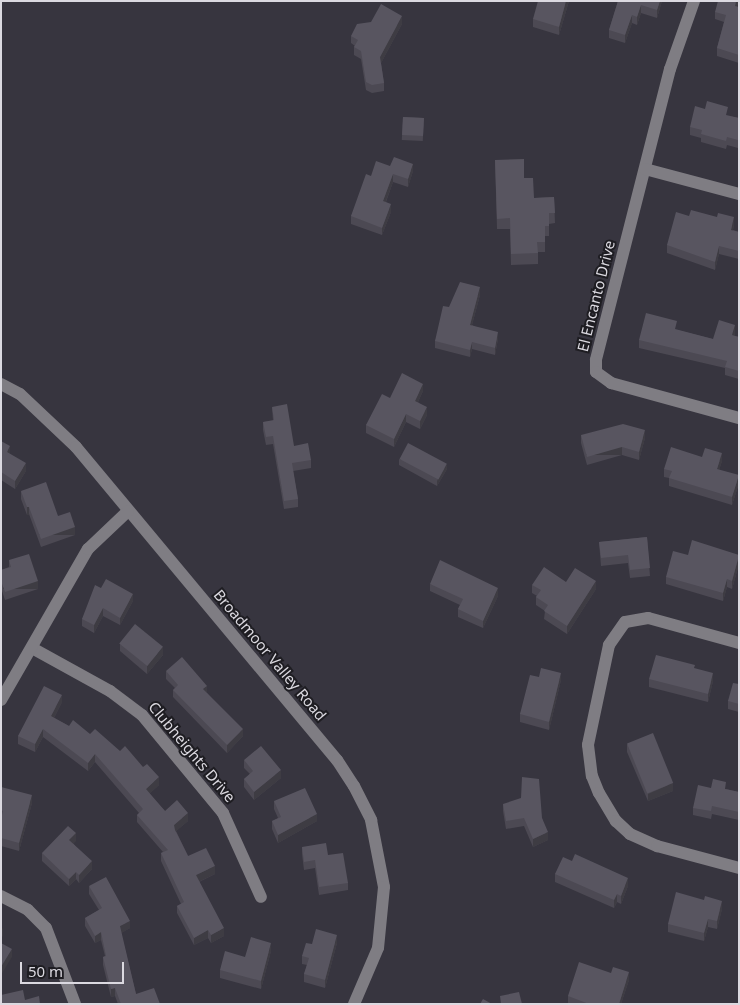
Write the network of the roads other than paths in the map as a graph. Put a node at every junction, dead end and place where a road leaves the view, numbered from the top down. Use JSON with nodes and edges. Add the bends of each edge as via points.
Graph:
{"nodes":[{"id":1,"x":694,"y":1,"type":"edge"},
{"id":2,"x":645,"y":169,"type":"junction"},
{"id":3,"x":739,"y":194,"type":"edge"},
{"id":4,"x":1,"y":384,"type":"edge"},
{"id":5,"x":739,"y":418,"type":"edge"},
{"id":6,"x":128,"y":511,"type":"junction"},
{"id":7,"x":739,"y":643,"type":"edge"},
{"id":8,"x":32,"y":648,"type":"junction"},
{"id":9,"x":1,"y":700,"type":"edge"},
{"id":10,"x":739,"y":868,"type":"edge"},
{"id":11,"x":1,"y":896,"type":"edge"},
{"id":12,"x":261,"y":897,"type":"dead end"},
{"id":13,"x":75,"y":1004,"type":"edge"},
{"id":14,"x":354,"y":1004,"type":"edge"}],
"edges":[{"from":1,"to":2,"type":"street","name":"El Encanto Drive","via":[[670,69]]},
{"from":2,"to":3,"type":"street"},
{"from":2,"to":5,"type":"street","name":"El Encanto Drive","via":[[596,360],[596,372],[611,383]]},
{"from":4,"to":6,"type":"street","name":"Broadmoor Valley Road","via":[[20,394],[51,420]]},
{"from":6,"to":8,"type":"street","via":[[88,549]]},
{"from":6,"to":14,"type":"street","name":"Broadmoor Valley Road","via":[[337,760],[371,820],[384,887],[382,918],[378,948]]},
{"from":7,"to":10,"type":"street","via":[[648,618],[626,622],[609,645],[588,744],[592,776],[599,793],[616,821],[630,834],[657,846]]},
{"from":8,"to":9,"type":"street"},
{"from":8,"to":12,"type":"street","name":"Clubheights Drive","via":[[110,691],[142,715],[223,813]]},
{"from":11,"to":13,"type":"street","via":[[28,910],[46,928]]}]}
